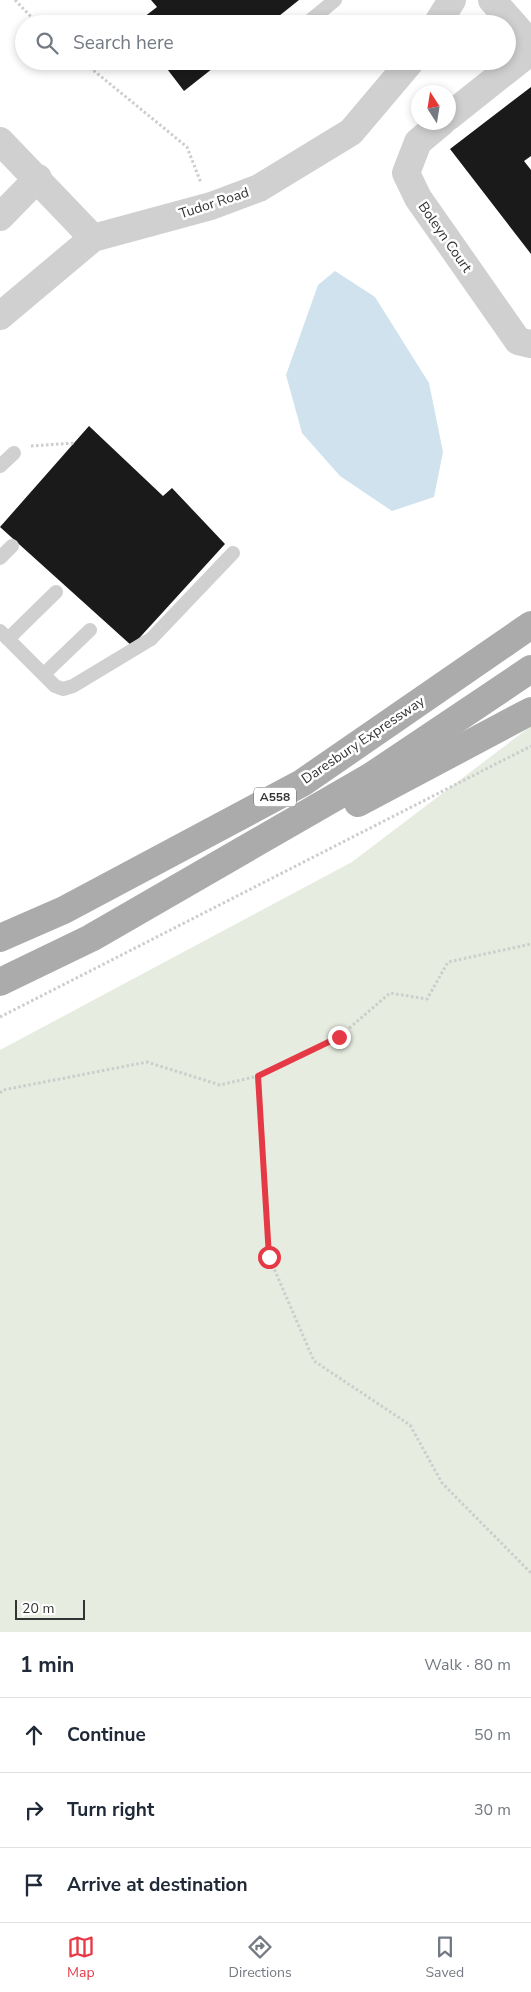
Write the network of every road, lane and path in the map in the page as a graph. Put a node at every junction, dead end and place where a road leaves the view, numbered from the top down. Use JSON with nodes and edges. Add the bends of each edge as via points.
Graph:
{"nodes":[{"id":1,"x":15,"y":0,"type":"edge"},
{"id":2,"x":335,"y":0,"type":"edge"},
{"id":3,"x":452,"y":0,"type":"edge"},
{"id":4,"x":492,"y":0,"type":"edge"},
{"id":5,"x":29,"y":15,"type":"edge"},
{"id":6,"x":317,"y":15,"type":"edge"},
{"id":7,"x":443,"y":15,"type":"edge"},
{"id":8,"x":507,"y":15,"type":"edge"},
{"id":9,"x":516,"y":25,"type":"edge"},
{"id":10,"x":528,"y":37,"type":"edge"},
{"id":11,"x":516,"y":49,"type":"edge"},
{"id":12,"x":93,"y":70,"type":"edge"},
{"id":13,"x":403,"y":70,"type":"edge"},
{"id":14,"x":495,"y":70,"type":"edge"},
{"id":15,"x":456,"y":109,"type":"edge"},
{"id":16,"x":432,"y":130,"type":"edge"},
{"id":17,"x":0,"y":141,"type":"edge"},
{"id":18,"x":38,"y":178,"type":"junction"},
{"id":19,"x":211,"y":206,"type":"junction"},
{"id":20,"x":0,"y":217,"type":"edge"},
{"id":21,"x":93,"y":238,"type":"junction"},
{"id":22,"x":0,"y":316,"type":"edge"},
{"id":23,"x":531,"y":344,"type":"edge"},
{"id":24,"x":74,"y":443,"type":"dead end"},
{"id":25,"x":31,"y":446,"type":"dead end"},
{"id":26,"x":14,"y":453,"type":"dead end"},
{"id":27,"x":0,"y":466,"type":"edge"},
{"id":28,"x":12,"y":546,"type":"dead end"},
{"id":29,"x":233,"y":553,"type":"dead end"},
{"id":30,"x":0,"y":558,"type":"edge"},
{"id":31,"x":56,"y":592,"type":"dead end"},
{"id":32,"x":531,"y":625,"type":"edge"},
{"id":33,"x":90,"y":630,"type":"dead end"},
{"id":34,"x":4,"y":635,"type":"edge"},
{"id":35,"x":531,"y":669,"type":"edge"},
{"id":36,"x":44,"y":674,"type":"junction"},
{"id":37,"x":531,"y":711,"type":"edge"},
{"id":38,"x":531,"y":746,"type":"edge"},
{"id":39,"x":0,"y":938,"type":"edge"},
{"id":40,"x":91,"y":938,"type":"junction"},
{"id":41,"x":531,"y":944,"type":"edge"},
{"id":42,"x":0,"y":982,"type":"edge"},
{"id":43,"x":0,"y":1017,"type":"edge"},
{"id":44,"x":258,"y":1076,"type":"junction"},
{"id":45,"x":0,"y":1092,"type":"edge"},
{"id":46,"x":531,"y":1573,"type":"edge"}],
"edges":[{"from":1,"to":5,"type":"path"},
{"from":2,"to":6,"type":"lane"},
{"from":3,"to":7,"type":"street"},
{"from":4,"to":8,"type":"street"},
{"from":9,"to":10,"type":"street"},
{"from":10,"to":11,"type":"street"},
{"from":12,"to":19,"type":"path","via":[[188,147]]},
{"from":13,"to":19,"type":"street","name":"Tudor Road","via":[[351,132],[259,188]]},
{"from":14,"to":15,"type":"street"},
{"from":16,"to":23,"type":"street","name":"Boleyn Court","via":[[418,142],[406,173],[418,198],[518,341]]},
{"from":17,"to":18,"type":"street"},
{"from":18,"to":20,"type":"street"},
{"from":18,"to":21,"type":"street"},
{"from":19,"to":21,"type":"street","name":"Tudor Road"},
{"from":21,"to":22,"type":"street","name":"Tudor Road"},
{"from":24,"to":25,"type":"path"},
{"from":26,"to":27,"type":"lane"},
{"from":28,"to":30,"type":"lane"},
{"from":29,"to":36,"type":"lane","via":[[160,630],[139,647],[63,689],[55,686]]},
{"from":31,"to":34,"type":"lane"},
{"from":32,"to":39,"type":"main road","name":"Daresbury Expressway","number":"A558","via":[[302,783],[64,910]]},
{"from":33,"to":36,"type":"lane"},
{"from":34,"to":36,"type":"lane"},
{"from":35,"to":40,"type":"main road","number":"A558","via":[[370,777]]},
{"from":37,"to":40,"type":"main road"},
{"from":38,"to":43,"type":"path"},
{"from":40,"to":42,"type":"main road","number":"A558"},
{"from":41,"to":44,"type":"path","via":[[448,962],[428,999],[390,993],[339,1037]]},
{"from":44,"to":45,"type":"path","via":[[220,1085],[147,1062]]},
{"from":44,"to":46,"type":"path","via":[[269,1257],[314,1361],[410,1425],[442,1483]]}]}
